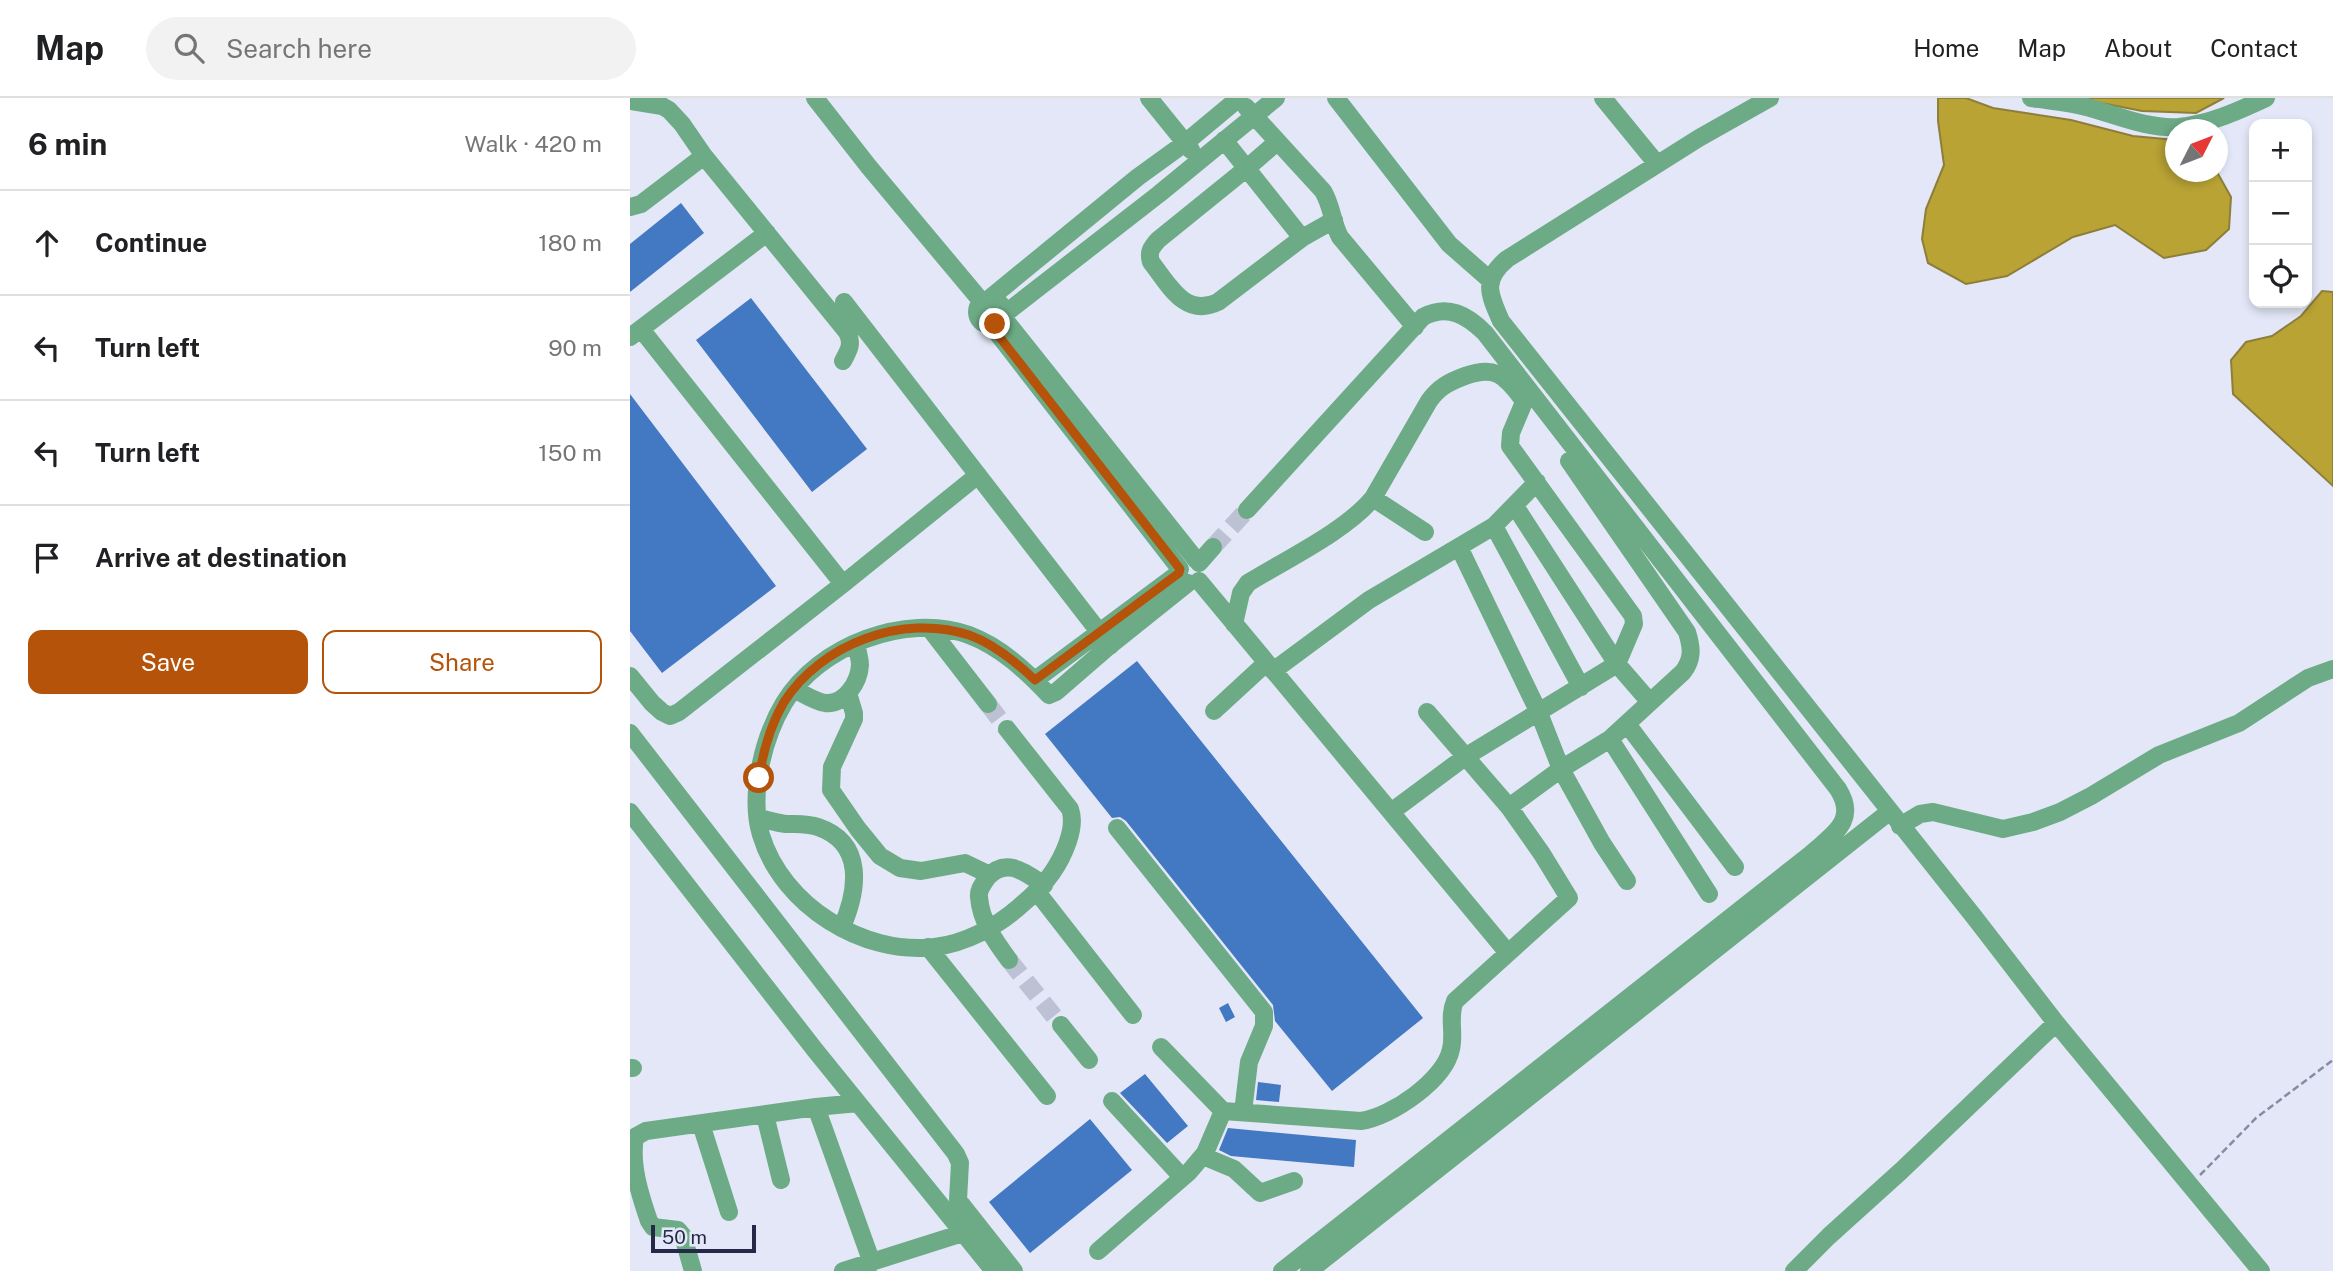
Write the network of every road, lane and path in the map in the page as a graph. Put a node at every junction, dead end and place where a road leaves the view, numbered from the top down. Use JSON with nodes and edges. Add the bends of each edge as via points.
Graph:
{"nodes":[{"id":1,"x":815,"y":98,"type":"edge"},
{"id":2,"x":1149,"y":98,"type":"edge"},
{"id":3,"x":1239,"y":98,"type":"edge"},
{"id":4,"x":1276,"y":98,"type":"edge"},
{"id":5,"x":1336,"y":98,"type":"edge"},
{"id":6,"x":1603,"y":98,"type":"edge"},
{"id":7,"x":1770,"y":98,"type":"edge"},
{"id":8,"x":2031,"y":98,"type":"edge"},
{"id":9,"x":2266,"y":98,"type":"edge"},
{"id":10,"x":630,"y":101,"type":"edge"},
{"id":11,"x":1254,"y":116,"type":"junction"},
{"id":12,"x":1224,"y":140,"type":"junction"},
{"id":13,"x":1277,"y":142,"type":"junction"},
{"id":14,"x":1185,"y":143,"type":"junction"},
{"id":15,"x":704,"y":156,"type":"junction"},
{"id":16,"x":1199,"y":161,"type":"junction"},
{"id":17,"x":1657,"y":164,"type":"junction"},
{"id":18,"x":1247,"y":168,"type":"junction"},
{"id":19,"x":630,"y":207,"type":"edge"},
{"id":20,"x":1334,"y":220,"type":"junction"},
{"id":21,"x":767,"y":233,"type":"junction"},
{"id":22,"x":1302,"y":238,"type":"junction"},
{"id":23,"x":1490,"y":280,"type":"junction"},
{"id":24,"x":986,"y":301,"type":"junction"},
{"id":25,"x":844,"y":302,"type":"dead end"},
{"id":26,"x":997,"y":321,"type":"junction"},
{"id":27,"x":1415,"y":327,"type":"junction"},
{"id":28,"x":635,"y":333,"type":"edge"},
{"id":29,"x":844,"y":361,"type":"dead end"},
{"id":30,"x":1524,"y":402,"type":"junction"},
{"id":31,"x":978,"y":475,"type":"junction"},
{"id":32,"x":1537,"y":482,"type":"junction"},
{"id":33,"x":1373,"y":498,"type":"junction"},
{"id":34,"x":1515,"y":506,"type":"junction"},
{"id":35,"x":1247,"y":510,"type":"tunnel mouth"},
{"id":36,"x":1493,"y":526,"type":"junction"},
{"id":37,"x":1425,"y":532,"type":"dead end"},
{"id":38,"x":1213,"y":547,"type":"tunnel mouth"},
{"id":39,"x":1459,"y":547,"type":"junction"},
{"id":40,"x":1190,"y":572,"type":"junction"},
{"id":41,"x":843,"y":584,"type":"junction"},
{"id":42,"x":1234,"y":624,"type":"junction"},
{"id":43,"x":930,"y":629,"type":"junction"},
{"id":44,"x":1105,"y":639,"type":"junction"},
{"id":45,"x":856,"y":643,"type":"junction"},
{"id":46,"x":1618,"y":664,"type":"junction"},
{"id":47,"x":1270,"y":667,"type":"junction"},
{"id":48,"x":2333,"y":669,"type":"edge"},
{"id":49,"x":630,"y":676,"type":"edge"},
{"id":50,"x":1581,"y":687,"type":"junction"},
{"id":51,"x":794,"y":689,"type":"junction"},
{"id":52,"x":848,"y":693,"type":"junction"},
{"id":53,"x":1649,"y":701,"type":"junction"},
{"id":54,"x":988,"y":704,"type":"tunnel mouth"},
{"id":55,"x":1214,"y":711,"type":"dead end"},
{"id":56,"x":1427,"y":712,"type":"dead end"},
{"id":57,"x":1539,"y":713,"type":"junction"},
{"id":58,"x":1627,"y":724,"type":"junction"},
{"id":59,"x":1007,"y":729,"type":"tunnel mouth"},
{"id":60,"x":630,"y":733,"type":"edge"},
{"id":61,"x":1610,"y":739,"type":"junction"},
{"id":62,"x":1465,"y":757,"type":"junction"},
{"id":63,"x":1561,"y":769,"type":"junction"},
{"id":64,"x":1509,"y":807,"type":"junction"},
{"id":65,"x":630,"y":812,"type":"edge"},
{"id":66,"x":1391,"y":812,"type":"junction"},
{"id":67,"x":1889,"y":812,"type":"junction"},
{"id":68,"x":759,"y":818,"type":"junction"},
{"id":69,"x":1900,"y":826,"type":"junction"},
{"id":70,"x":1117,"y":828,"type":"dead end"},
{"id":71,"x":859,"y":831,"type":"junction"},
{"id":72,"x":844,"y":842,"type":"junction"},
{"id":73,"x":1735,"y":867,"type":"dead end"},
{"id":74,"x":990,"y":875,"type":"junction"},
{"id":75,"x":1627,"y":881,"type":"dead end"},
{"id":76,"x":1040,"y":889,"type":"junction"},
{"id":77,"x":1709,"y":894,"type":"dead end"},
{"id":78,"x":842,"y":927,"type":"junction"},
{"id":79,"x":987,"y":929,"type":"junction"},
{"id":80,"x":928,"y":947,"type":"junction"},
{"id":81,"x":1508,"y":953,"type":"junction"},
{"id":82,"x":1009,"y":960,"type":"tunnel mouth"},
{"id":83,"x":1133,"y":1015,"type":"dead end"},
{"id":84,"x":2056,"y":1023,"type":"junction"},
{"id":85,"x":1061,"y":1025,"type":"tunnel mouth"},
{"id":86,"x":1161,"y":1047,"type":"dead end"},
{"id":87,"x":2333,"y":1059,"type":"edge"},
{"id":88,"x":1089,"y":1060,"type":"dead end"},
{"id":89,"x":1047,"y":1096,"type":"dead end"},
{"id":90,"x":1112,"y":1101,"type":"dead end"},
{"id":91,"x":858,"y":1103,"type":"junction"},
{"id":92,"x":816,"y":1107,"type":"junction"},
{"id":93,"x":1223,"y":1111,"type":"junction"},
{"id":94,"x":1243,"y":1112,"type":"junction"},
{"id":95,"x":765,"y":1115,"type":"junction"},
{"id":96,"x":701,"y":1124,"type":"junction"},
{"id":97,"x":1203,"y":1156,"type":"junction"},
{"id":98,"x":1182,"y":1177,"type":"junction"},
{"id":99,"x":781,"y":1180,"type":"dead end"},
{"id":100,"x":1294,"y":1181,"type":"dead end"},
{"id":101,"x":2190,"y":1184,"type":"junction"},
{"id":102,"x":729,"y":1212,"type":"dead end"},
{"id":103,"x":963,"y":1233,"type":"junction"},
{"id":104,"x":1098,"y":1251,"type":"dead end"},
{"id":105,"x":872,"y":1263,"type":"junction"},
{"id":106,"x":693,"y":1271,"type":"edge"},
{"id":107,"x":843,"y":1271,"type":"edge"},
{"id":108,"x":993,"y":1271,"type":"edge"},
{"id":109,"x":1014,"y":1271,"type":"edge"},
{"id":110,"x":1282,"y":1271,"type":"edge"},
{"id":111,"x":1309,"y":1271,"type":"edge"},
{"id":112,"x":1794,"y":1271,"type":"edge"},
{"id":113,"x":2261,"y":1271,"type":"edge"}],
"edges":[{"from":1,"to":24,"type":"street"},
{"from":2,"to":14,"type":"street"},
{"from":3,"to":11,"type":"street"},
{"from":3,"to":14,"type":"street"},
{"from":4,"to":11,"type":"street"},
{"from":5,"to":23,"type":"street","via":[[1449,244]]},
{"from":6,"to":17,"type":"street"},
{"from":7,"to":17,"type":"street"},
{"from":8,"to":9,"type":"street","via":[[2154,126],[2178,127],[2202,123]]},
{"from":10,"to":15,"type":"street","via":[[669,110]]},
{"from":11,"to":12,"type":"street"},
{"from":11,"to":13,"type":"street"},
{"from":12,"to":16,"type":"street"},
{"from":12,"to":18,"type":"street"},
{"from":13,"to":18,"type":"street"},
{"from":13,"to":20,"type":"street","via":[[1323,191]]},
{"from":14,"to":16,"type":"street"},
{"from":14,"to":24,"type":"street"},
{"from":15,"to":19,"type":"street","via":[[641,204]]},
{"from":15,"to":21,"type":"street"},
{"from":16,"to":26,"type":"street"},
{"from":17,"to":23,"type":"street","via":[[1507,259]]},
{"from":18,"to":22,"type":"street"},
{"from":18,"to":22,"type":"street","via":[[1151,247],[1151,262],[1193,306],[1207,307]]},
{"from":20,"to":22,"type":"street"},
{"from":20,"to":27,"type":"street","via":[[1340,237]]},
{"from":21,"to":28,"type":"street"},
{"from":21,"to":29,"type":"street","via":[[847,332],[851,347]]},
{"from":23,"to":67,"type":"street","via":[[1490,298],[1501,321]]},
{"from":24,"to":26,"type":"street","via":[[977,309],[978,317],[983,323]]},
{"from":25,"to":31,"type":"street"},
{"from":26,"to":40,"type":"street"},
{"from":27,"to":35,"type":"street"},
{"from":27,"to":110,"type":"street","via":[[1435,311],[1448,311],[1474,322],[1485,333],[1838,789],[1845,815],[1838,830],[1811,854]]},
{"from":28,"to":41,"type":"street"},
{"from":30,"to":32,"type":"street","via":[[1509,440]]},
{"from":30,"to":33,"type":"street","via":[[1504,378],[1489,371],[1446,383],[1430,401]]},
{"from":30,"to":53,"type":"street","via":[[1687,632],[1692,649],[1688,666]]},
{"from":31,"to":41,"type":"street"},
{"from":31,"to":44,"type":"street"},
{"from":32,"to":34,"type":"street"},
{"from":32,"to":46,"type":"street","via":[[1633,616]]},
{"from":33,"to":37,"type":"street"},
{"from":33,"to":42,"type":"street","via":[[1344,525],[1248,583]]},
{"from":34,"to":36,"type":"street"},
{"from":34,"to":46,"type":"street"},
{"from":36,"to":39,"type":"street"},
{"from":36,"to":50,"type":"street"},
{"from":38,"to":40,"type":"street"},
{"from":39,"to":47,"type":"street"},
{"from":39,"to":57,"type":"street"},
{"from":40,"to":42,"type":"street"},
{"from":40,"to":44,"type":"street"},
{"from":41,"to":49,"type":"street","via":[[670,716]]},
{"from":42,"to":47,"type":"street"},
{"from":43,"to":44,"type":"street","via":[[968,635],[988,645],[1010,658],[1049,695]]},
{"from":43,"to":45,"type":"street","via":[[894,630]]},
{"from":43,"to":54,"type":"street"},
{"from":45,"to":51,"type":"street","via":[[818,666]]},
{"from":45,"to":52,"type":"street","via":[[860,666]]},
{"from":46,"to":50,"type":"street"},
{"from":46,"to":53,"type":"street"},
{"from":47,"to":55,"type":"street"},
{"from":47,"to":66,"type":"street"},
{"from":48,"to":69,"type":"street","via":[[2308,678],[2239,723],[2159,755],[2091,796],[2034,822],[2003,829],[1933,812]]},
{"from":50,"to":57,"type":"street"},
{"from":51,"to":52,"type":"street","via":[[824,703]]},
{"from":51,"to":68,"type":"street","via":[[771,727],[763,751]]},
{"from":52,"to":71,"type":"street","via":[[854,719],[832,767],[831,790]]},
{"from":53,"to":58,"type":"street"},
{"from":56,"to":62,"type":"street"},
{"from":57,"to":62,"type":"street"},
{"from":57,"to":63,"type":"street"},
{"from":58,"to":61,"type":"street"},
{"from":58,"to":73,"type":"street"},
{"from":59,"to":76,"type":"street","via":[[1072,814],[1059,863]]},
{"from":60,"to":109,"type":"street","via":[[956,1154],[960,1163],[958,1200]]},
{"from":61,"to":63,"type":"street"},
{"from":61,"to":77,"type":"street"},
{"from":62,"to":64,"type":"street"},
{"from":62,"to":66,"type":"street"},
{"from":63,"to":64,"type":"street"},
{"from":63,"to":75,"type":"street"},
{"from":64,"to":81,"type":"street","via":[[1569,898]]},
{"from":65,"to":91,"type":"street"},
{"from":66,"to":81,"type":"street"},
{"from":67,"to":69,"type":"street"},
{"from":67,"to":111,"type":"street"},
{"from":68,"to":72,"type":"street","via":[[817,826]]},
{"from":68,"to":78,"type":"street","via":[[761,835],[787,884],[827,920]]},
{"from":69,"to":84,"type":"street"},
{"from":70,"to":94,"type":"street","via":[[1264,1012],[1264,1026],[1249,1062]]},
{"from":71,"to":72,"type":"street"},
{"from":71,"to":74,"type":"street","via":[[880,856],[900,868],[921,871],[965,863]]},
{"from":72,"to":78,"type":"street","via":[[852,859],[854,881]]},
{"from":74,"to":76,"type":"street","via":[[1014,867]]},
{"from":74,"to":79,"type":"street","via":[[978,897]]},
{"from":76,"to":79,"type":"street"},
{"from":76,"to":83,"type":"street"},
{"from":78,"to":80,"type":"street","via":[[877,942]]},
{"from":79,"to":80,"type":"street","via":[[962,941]]},
{"from":79,"to":82,"type":"street"},
{"from":80,"to":89,"type":"street"},
{"from":81,"to":94,"type":"street","via":[[1455,1001],[1446,1064],[1393,1110],[1361,1121]]},
{"from":84,"to":101,"type":"street"},
{"from":84,"to":112,"type":"street"},
{"from":85,"to":88,"type":"street"},
{"from":86,"to":93,"type":"street"},
{"from":87,"to":101,"type":"path","via":[[2256,1118]]},
{"from":90,"to":98,"type":"street"},
{"from":91,"to":92,"type":"street"},
{"from":91,"to":103,"type":"street"},
{"from":92,"to":95,"type":"street"},
{"from":92,"to":105,"type":"street"},
{"from":93,"to":94,"type":"street"},
{"from":93,"to":97,"type":"street"},
{"from":95,"to":96,"type":"street"},
{"from":95,"to":99,"type":"street"},
{"from":96,"to":102,"type":"street"},
{"from":96,"to":106,"type":"street","via":[[646,1131],[635,1137],[631,1147],[634,1176],[649,1221],[653,1227],[678,1230]]},
{"from":97,"to":98,"type":"street"},
{"from":97,"to":100,"type":"street","via":[[1234,1169],[1260,1193]]},
{"from":98,"to":104,"type":"street"},
{"from":101,"to":113,"type":"street"},
{"from":103,"to":105,"type":"street"},
{"from":103,"to":108,"type":"street"},
{"from":105,"to":107,"type":"street"}]}
